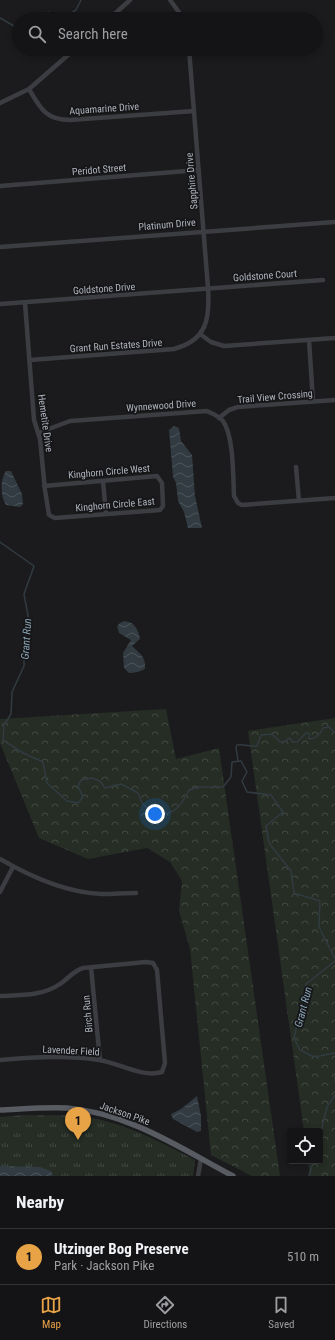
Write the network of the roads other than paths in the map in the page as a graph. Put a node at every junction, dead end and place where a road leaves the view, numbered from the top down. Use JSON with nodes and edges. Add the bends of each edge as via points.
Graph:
{"nodes":[{"id":1,"x":130,"y":0,"type":"edge"},
{"id":2,"x":170,"y":0,"type":"edge"},
{"id":3,"x":117,"y":12,"type":"edge"},
{"id":4,"x":179,"y":12,"type":"edge"},
{"id":5,"x":68,"y":56,"type":"edge"},
{"id":6,"x":190,"y":56,"type":"edge"},
{"id":7,"x":29,"y":89,"type":"junction"},
{"id":8,"x":0,"y":103,"type":"edge"},
{"id":9,"x":194,"y":111,"type":"junction"},
{"id":10,"x":198,"y":170,"type":"junction"},
{"id":11,"x":0,"y":186,"type":"edge"},
{"id":12,"x":335,"y":222,"type":"edge"},
{"id":13,"x":204,"y":230,"type":"junction"},
{"id":14,"x":0,"y":247,"type":"edge"},
{"id":15,"x":323,"y":280,"type":"dead end"},
{"id":16,"x":208,"y":288,"type":"junction"},
{"id":17,"x":25,"y":303,"type":"junction"},
{"id":18,"x":0,"y":304,"type":"edge"},
{"id":19,"x":200,"y":334,"type":"junction"},
{"id":20,"x":335,"y":338,"type":"edge"},
{"id":21,"x":309,"y":340,"type":"junction"},
{"id":22,"x":30,"y":360,"type":"junction"},
{"id":23,"x":335,"y":400,"type":"edge"},
{"id":24,"x":313,"y":401,"type":"junction"},
{"id":25,"x":219,"y":418,"type":"junction"},
{"id":26,"x":38,"y":433,"type":"junction"},
{"id":27,"x":296,"y":467,"type":"dead end"},
{"id":28,"x":103,"y":481,"type":"junction"},
{"id":29,"x":44,"y":486,"type":"junction"},
{"id":30,"x":163,"y":493,"type":"joint"},
{"id":31,"x":335,"y":498,"type":"edge"},
{"id":32,"x":299,"y":501,"type":"junction"},
{"id":33,"x":106,"y":514,"type":"junction"},
{"id":34,"x":55,"y":518,"type":"joint"},
{"id":35,"x":0,"y":859,"type":"edge"},
{"id":36,"x":13,"y":867,"type":"junction"},
{"id":37,"x":0,"y":892,"type":"edge"},
{"id":38,"x":136,"y":893,"type":"dead end"},
{"id":39,"x":91,"y":967,"type":"junction"},
{"id":40,"x":0,"y":996,"type":"edge"},
{"id":41,"x":0,"y":1060,"type":"edge"},
{"id":42,"x":100,"y":1060,"type":"junction"},
{"id":43,"x":0,"y":1110,"type":"edge"},
{"id":44,"x":201,"y":1159,"type":"junction"},
{"id":45,"x":198,"y":1176,"type":"edge"},
{"id":46,"x":233,"y":1176,"type":"edge"}],
"edges":[{"from":1,"to":3,"type":"street"},
{"from":2,"to":4,"type":"street"},
{"from":5,"to":7,"type":"street"},
{"from":6,"to":9,"type":"street","name":"Sapphire Drive"},
{"from":7,"to":8,"type":"street"},
{"from":7,"to":9,"type":"street","name":"Aquamarine Drive","via":[[43,111],[50,117],[62,120]]},
{"from":9,"to":10,"type":"street","name":"Sapphire Drive"},
{"from":10,"to":11,"type":"street","name":"Peridot Street"},
{"from":10,"to":13,"type":"street","name":"Sapphire Drive"},
{"from":12,"to":13,"type":"street","name":"Platinum Drive"},
{"from":13,"to":14,"type":"street","name":"Platinum Drive"},
{"from":13,"to":16,"type":"street","name":"Sapphire Drive"},
{"from":15,"to":16,"type":"street","name":"Goldstone Court"},
{"from":16,"to":17,"type":"street","name":"Goldstone Drive"},
{"from":16,"to":19,"type":"street","name":"Sapphire Drive","via":[[209,311]]},
{"from":17,"to":18,"type":"street","name":"Goldstone Drive"},
{"from":17,"to":22,"type":"street","name":"Hemetite Drive"},
{"from":19,"to":21,"type":"street","via":[[211,342],[224,346]]},
{"from":19,"to":22,"type":"street","name":"Grant Run Estates Drive","via":[[188,344],[174,349]]},
{"from":20,"to":21,"type":"street"},
{"from":21,"to":24,"type":"street"},
{"from":22,"to":26,"type":"street","name":"Hemetite Drive","via":[[34,420]]},
{"from":23,"to":24,"type":"street","name":"Trail View Crossing"},
{"from":24,"to":25,"type":"street","name":"Trail View Crossing","via":[[238,407]]},
{"from":25,"to":26,"type":"street","name":"Wynnewood Drive","via":[[212,413],[201,411],[82,419]]},
{"from":25,"to":32,"type":"street","via":[[230,439],[234,496],[238,503]]},
{"from":26,"to":29,"type":"street","name":"Hemetite Drive"},
{"from":27,"to":32,"type":"street"},
{"from":28,"to":29,"type":"street","name":"Kinghorn Circle West"},
{"from":28,"to":30,"type":"street","name":"Kinghorn Circle West","via":[[157,476],[161,479]]},
{"from":28,"to":33,"type":"street"},
{"from":29,"to":34,"type":"street","name":"Hemetite Drive","via":[[48,512]]},
{"from":30,"to":33,"type":"street","name":"Kinghorn Circle East","via":[[163,506],[160,510]]},
{"from":31,"to":32,"type":"street"},
{"from":33,"to":34,"type":"street","name":"Kinghorn Circle East"},
{"from":35,"to":36,"type":"street"},
{"from":36,"to":37,"type":"street"},
{"from":36,"to":38,"type":"street","via":[[49,883],[88,893]]},
{"from":39,"to":40,"type":"street","via":[[76,970],[60,984],[44,992]]},
{"from":39,"to":42,"type":"street","name":"Birch Run"},
{"from":39,"to":42,"type":"street","name":"Lavender Field","via":[[146,962],[152,963],[157,970],[165,1063],[162,1072],[153,1074]]},
{"from":41,"to":42,"type":"street","name":"Lavender Field","via":[[45,1057]]},
{"from":43,"to":44,"type":"main road","name":"Jackson Pike","via":[[74,1109],[100,1114],[132,1123]]},
{"from":44,"to":45,"type":"street"},
{"from":44,"to":46,"type":"main road","name":"Jackson Pike"}]}
